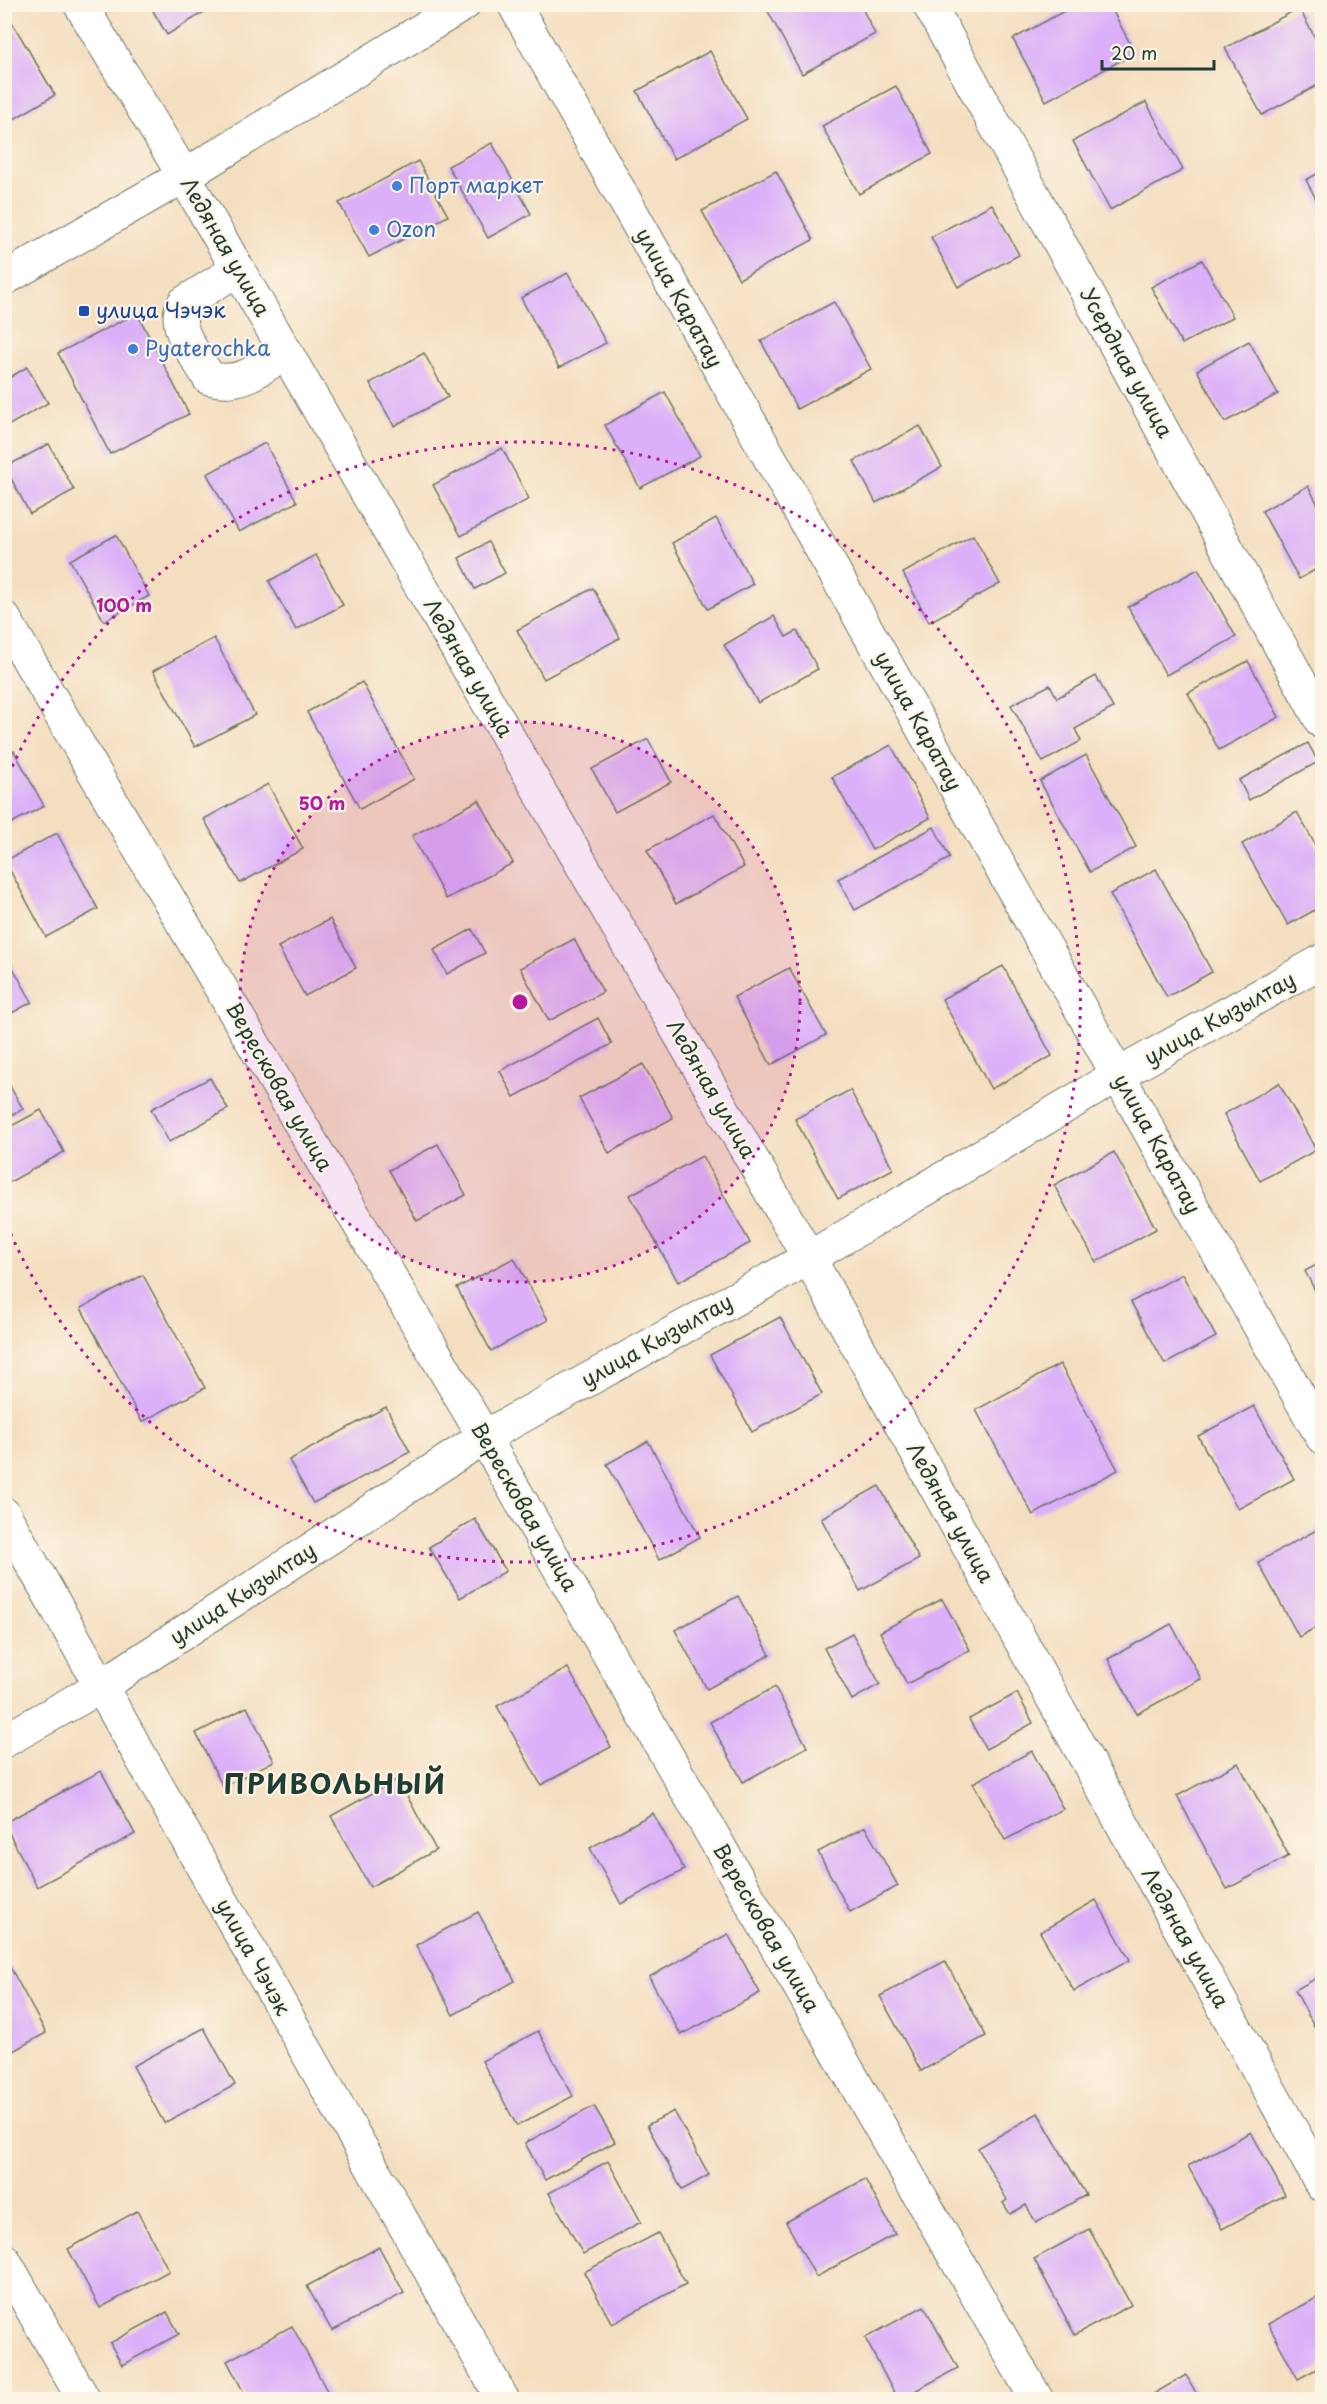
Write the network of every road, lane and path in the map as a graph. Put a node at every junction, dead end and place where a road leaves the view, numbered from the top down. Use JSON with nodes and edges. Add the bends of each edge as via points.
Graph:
{"nodes":[{"id":1,"x":80,"y":4,"type":"edge"},
{"id":2,"x":464,"y":4,"type":"edge"},
{"id":3,"x":514,"y":4,"type":"edge"},
{"id":4,"x":929,"y":4,"type":"edge"},
{"id":5,"x":184,"y":176,"type":"junction"},
{"id":6,"x":238,"y":269,"type":"junction"},
{"id":7,"x":4,"y":279,"type":"edge"},
{"id":8,"x":286,"y":352,"type":"junction"},
{"id":9,"x":4,"y":618,"type":"edge"},
{"id":10,"x":1323,"y":722,"type":"edge"},
{"id":11,"x":1323,"y":961,"type":"edge"},
{"id":12,"x":1118,"y":1075,"type":"junction"},
{"id":13,"x":809,"y":1258,"type":"junction"},
{"id":14,"x":484,"y":1437,"type":"junction"},
{"id":15,"x":1323,"y":1437,"type":"edge"},
{"id":16,"x":4,"y":1514,"type":"edge"},
{"id":17,"x":100,"y":1687,"type":"junction"},
{"id":18,"x":4,"y":1741,"type":"edge"},
{"id":19,"x":1323,"y":2185,"type":"edge"},
{"id":20,"x":4,"y":2260,"type":"edge"},
{"id":21,"x":84,"y":2400,"type":"edge"},
{"id":22,"x":503,"y":2400,"type":"edge"},
{"id":23,"x":1037,"y":2400,"type":"edge"}],
"edges":[{"from":1,"to":5,"type":"street","name":"Ледяная улица"},
{"from":2,"to":5,"type":"street"},
{"from":3,"to":12,"type":"street","name":"улица Каратау"},
{"from":4,"to":10,"type":"street","name":"Усердная улица"},
{"from":5,"to":6,"type":"street","name":"Ледяная улица"},
{"from":5,"to":7,"type":"street"},
{"from":6,"to":8,"type":"street","name":"Ледяная улица"},
{"from":6,"to":8,"type":"street","via":[[184,303],[178,324],[210,378],[228,382],[242,379]]},
{"from":8,"to":13,"type":"street","name":"Ледяная улица"},
{"from":9,"to":14,"type":"street","name":"Вересковая улица"},
{"from":11,"to":12,"type":"street","name":"улица Кызылтау"},
{"from":12,"to":13,"type":"street","name":"улица Кызылтау"},
{"from":12,"to":15,"type":"street","name":"улица Каратау"},
{"from":13,"to":14,"type":"street","name":"улица Кызылтау"},
{"from":13,"to":19,"type":"street","name":"Ледяная улица"},
{"from":14,"to":17,"type":"street","name":"улица Кызылтау"},
{"from":14,"to":23,"type":"street","name":"Вересковая улица"},
{"from":16,"to":17,"type":"street","name":"улица Чэчэк"},
{"from":17,"to":18,"type":"street","name":"улица Кызылтау"},
{"from":17,"to":22,"type":"street","name":"улица Чэчэк"},
{"from":20,"to":21,"type":"street"}]}
